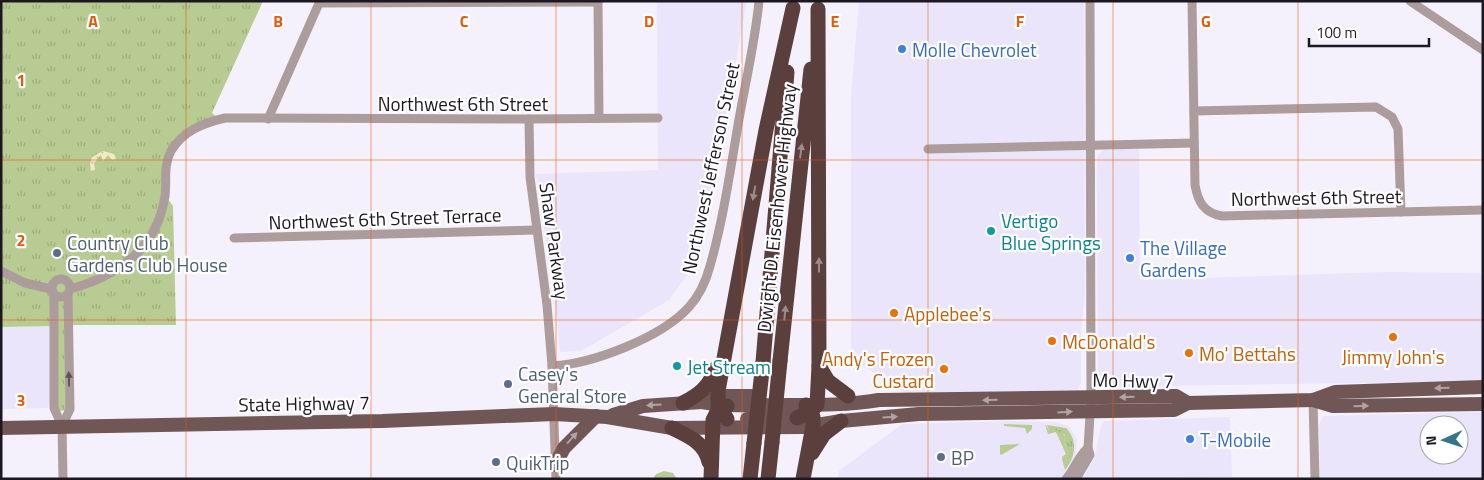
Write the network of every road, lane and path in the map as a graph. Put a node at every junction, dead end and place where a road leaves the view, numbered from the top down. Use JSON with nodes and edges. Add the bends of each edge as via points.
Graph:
{"nodes":[{"id":1,"x":759,"y":1,"type":"edge"},
{"id":2,"x":1090,"y":1,"type":"edge"},
{"id":3,"x":1410,"y":1,"type":"edge"},
{"id":4,"x":320,"y":2,"type":"edge"},
{"id":5,"x":598,"y":2,"type":"edge"},
{"id":6,"x":793,"y":5,"type":"edge"},
{"id":7,"x":818,"y":5,"type":"edge"},
{"id":8,"x":1192,"y":6,"type":"edge"},
{"id":9,"x":1483,"y":50,"type":"edge"},
{"id":10,"x":1194,"y":111,"type":"junction"},
{"id":11,"x":599,"y":118,"type":"junction"},
{"id":12,"x":658,"y":118,"type":"dead end"},
{"id":13,"x":268,"y":119,"type":"junction"},
{"id":14,"x":528,"y":120,"type":"junction"},
{"id":15,"x":1194,"y":143,"type":"junction"},
{"id":16,"x":1090,"y":144,"type":"junction"},
{"id":17,"x":928,"y":149,"type":"dead end"},
{"id":18,"x":1483,"y":210,"type":"edge"},
{"id":19,"x":1401,"y":212,"type":"junction"},
{"id":20,"x":536,"y":230,"type":"junction"},
{"id":21,"x":234,"y":238,"type":"dead end"},
{"id":22,"x":1,"y":271,"type":"edge"},
{"id":23,"x":52,"y":292,"type":"junction"},
{"id":24,"x":69,"y":292,"type":"junction"},
{"id":25,"x":724,"y":360,"type":"junction"},
{"id":26,"x":552,"y":366,"type":"junction"},
{"id":27,"x":820,"y":366,"type":"junction"},
{"id":28,"x":1483,"y":387,"type":"edge"},
{"id":29,"x":848,"y":396,"type":"junction"},
{"id":30,"x":879,"y":400,"type":"junction"},
{"id":31,"x":1313,"y":400,"type":"junction"},
{"id":32,"x":682,"y":403,"type":"junction"},
{"id":33,"x":1483,"y":404,"type":"edge"},
{"id":34,"x":1091,"y":405,"type":"junction"},
{"id":35,"x":811,"y":411,"type":"junction"},
{"id":36,"x":719,"y":412,"type":"junction"},
{"id":37,"x":554,"y":414,"type":"junction"},
{"id":38,"x":602,"y":416,"type":"junction"},
{"id":39,"x":841,"y":420,"type":"junction"},
{"id":40,"x":644,"y":422,"type":"junction"},
{"id":41,"x":62,"y":426,"type":"junction"},
{"id":42,"x":1,"y":428,"type":"edge"},
{"id":43,"x":672,"y":428,"type":"junction"},
{"id":44,"x":1088,"y":448,"type":"junction"},
{"id":45,"x":806,"y":463,"type":"junction"},
{"id":46,"x":555,"y":472,"type":"edge"},
{"id":47,"x":711,"y":473,"type":"edge"},
{"id":48,"x":63,"y":479,"type":"edge"},
{"id":49,"x":750,"y":479,"type":"edge"},
{"id":50,"x":768,"y":479,"type":"edge"},
{"id":51,"x":803,"y":479,"type":"edge"},
{"id":52,"x":1066,"y":479,"type":"edge"},
{"id":53,"x":1076,"y":479,"type":"edge"},
{"id":54,"x":1315,"y":479,"type":"edge"}],
"edges":[{"from":1,"to":26,"type":"street","name":"Northwest Jefferson Street","via":[[732,158],[710,267],[701,290],[690,306],[662,328],[612,353],[588,361]]},
{"from":2,"to":16,"type":"street"},
{"from":3,"to":9,"type":"street"},
{"from":4,"to":5,"type":"street"},
{"from":4,"to":13,"type":"street"},
{"from":5,"to":11,"type":"street"},
{"from":6,"to":25,"type":"highway","one_way":true,"via":[[766,130]]},
{"from":6,"to":49,"type":"highway","name":"Dwight D. Eisenhower Highway","bridge":true},
{"from":27,"to":7,"type":"highway","one_way":true},
{"from":50,"to":7,"type":"highway","name":"Dwight D. Eisenhower Highway","one_way":true,"bridge":true},
{"from":8,"to":10,"type":"street","name":"Northwest 6th Street"},
{"from":10,"to":15,"type":"street","name":"Northwest 6th Street"},
{"from":10,"to":19,"type":"street","via":[[1376,107],[1392,117],[1398,129]]},
{"from":11,"to":12,"type":"street","name":"Northwest 6th Street"},
{"from":11,"to":14,"type":"street","name":"Northwest 6th Street"},
{"from":13,"to":14,"type":"street","name":"Northwest 6th Street"},
{"from":13,"to":24,"type":"street","name":"Northwest 6th Street","via":[[225,118],[197,127],[182,138],[170,152],[165,171],[165,196],[153,232],[142,250],[126,265]]},
{"from":14,"to":20,"type":"street","name":"Shaw Parkway"},
{"from":15,"to":16,"type":"street"},
{"from":15,"to":19,"type":"street","name":"Northwest 6th Street","via":[[1198,199],[1213,214]]},
{"from":16,"to":17,"type":"street"},
{"from":16,"to":34,"type":"street"},
{"from":18,"to":19,"type":"street","name":"Northwest 6th Street"},
{"from":20,"to":21,"type":"street","name":"Northwest 6th Street Terrace"},
{"from":20,"to":26,"type":"street","name":"Shaw Parkway"},
{"from":22,"to":23,"type":"street"},
{"from":23,"to":24,"type":"street","via":[[60,298]]},
{"from":23,"to":24,"type":"street","via":[[55,281],[61,276],[68,283]]},
{"from":23,"to":41,"type":"street","via":[[54,408]]},
{"from":41,"to":24,"type":"street","one_way":true,"via":[[70,409]]},
{"from":25,"to":32,"type":"highway","via":[[718,363],[709,385],[700,395]]},
{"from":25,"to":36,"type":"highway"},
{"from":26,"to":37,"type":"street","name":"Shaw Parkway"},
{"from":27,"to":29,"type":"highway","via":[[828,381]]},
{"from":27,"to":35,"type":"highway"},
{"from":28,"to":31,"type":"main road","one_way":true,"via":[[1335,392]]},
{"from":29,"to":30,"type":"main road"},
{"from":29,"to":35,"type":"main road"},
{"from":34,"to":30,"type":"main road","name":"Mo Hwy 7","one_way":true},
{"from":30,"to":35,"type":"main road","name":"Mo Hwy 7"},
{"from":31,"to":33,"type":"main road","one_way":true,"via":[[1333,406]]},
{"from":31,"to":34,"type":"main road","name":"Mo Hwy 7","via":[[1188,403],[1176,396]]},
{"from":31,"to":54,"type":"street"},
{"from":32,"to":36,"type":"main road","via":[[702,402]]},
{"from":32,"to":38,"type":"main road","one_way":true,"via":[[644,406]]},
{"from":39,"to":34,"type":"main road","name":"Mo Hwy 7","one_way":true},
{"from":34,"to":44,"type":"street"},
{"from":35,"to":36,"type":"main road"},
{"from":35,"to":36,"type":"main road"},
{"from":35,"to":39,"type":"main road","name":"Mo Hwy 7"},
{"from":35,"to":45,"type":"highway"},
{"from":36,"to":40,"type":"main road"},
{"from":36,"to":43,"type":"main road"},
{"from":36,"to":47,"type":"highway"},
{"from":37,"to":38,"type":"main road","name":"State Highway 7"},
{"from":37,"to":41,"type":"main road","name":"State Highway 7"},
{"from":37,"to":46,"type":"street","name":"Shaw Parkway"},
{"from":38,"to":40,"type":"main road"},
{"from":46,"to":38,"type":"main road","one_way":true,"via":[[564,448]]},
{"from":39,"to":45,"type":"highway","via":[[824,434]]},
{"from":40,"to":43,"type":"main road"},
{"from":41,"to":42,"type":"main road","name":"State Highway 7"},
{"from":41,"to":48,"type":"street"},
{"from":43,"to":47,"type":"highway","via":[[702,446],[708,454]]},
{"from":44,"to":52,"type":"street"},
{"from":44,"to":53,"type":"street","via":[[1090,455]]},
{"from":45,"to":51,"type":"highway"}]}
